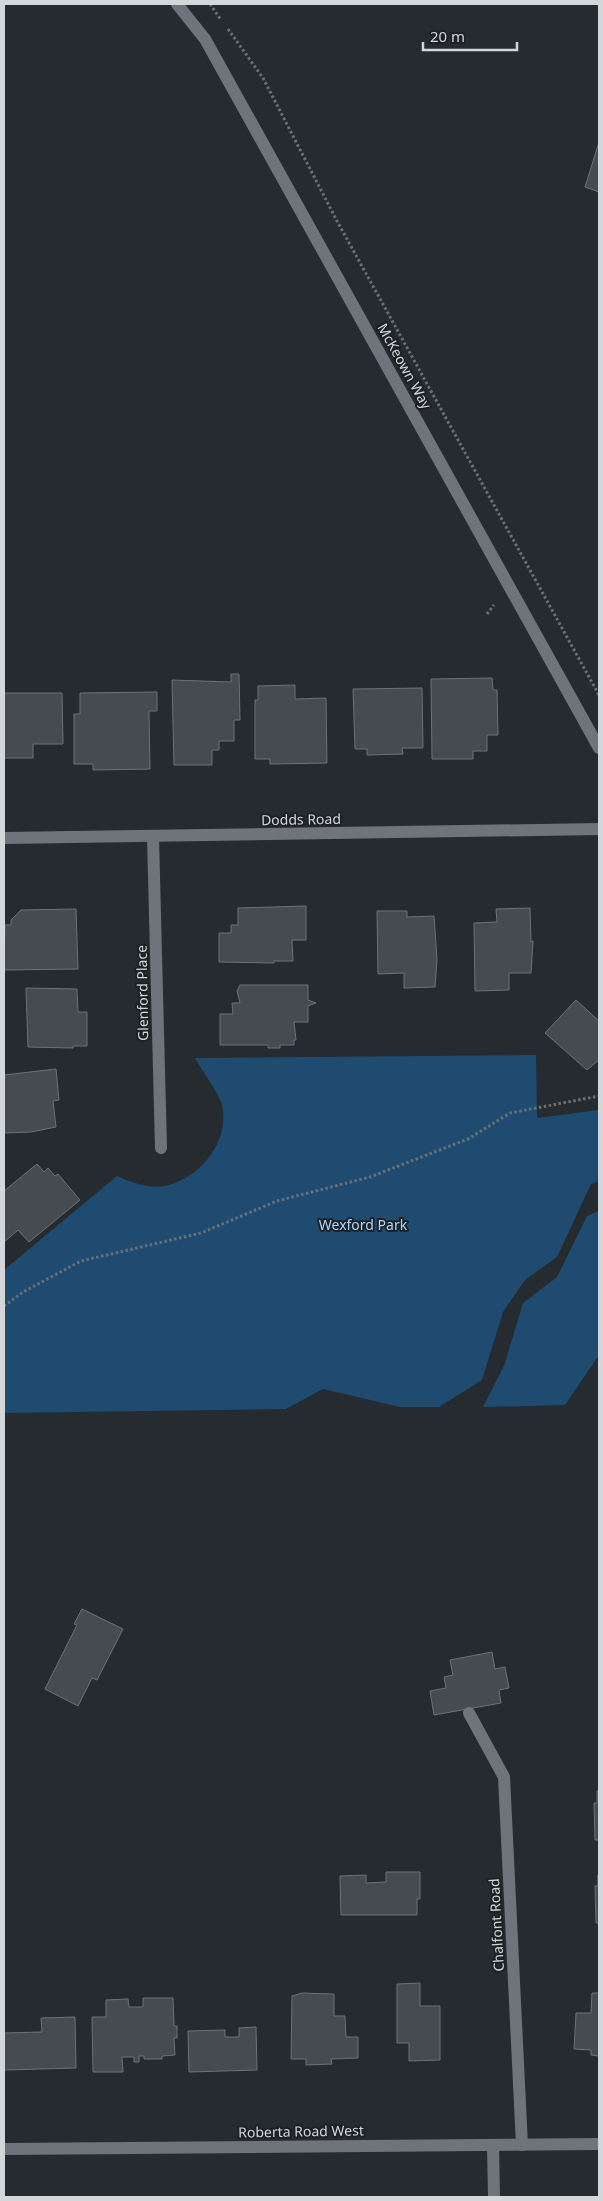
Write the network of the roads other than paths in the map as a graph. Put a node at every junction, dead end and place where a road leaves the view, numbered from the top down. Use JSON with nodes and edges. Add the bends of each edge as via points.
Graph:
{"nodes":[{"id":1,"x":177,"y":4,"type":"edge"},
{"id":2,"x":599,"y":748,"type":"edge"},
{"id":3,"x":599,"y":830,"type":"edge"},
{"id":4,"x":153,"y":837,"type":"junction"},
{"id":5,"x":4,"y":838,"type":"edge"},
{"id":6,"x":160,"y":1148,"type":"dead end"},
{"id":7,"x":469,"y":1713,"type":"dead end"},
{"id":8,"x":493,"y":2144,"type":"junction"},
{"id":9,"x":522,"y":2144,"type":"junction"},
{"id":10,"x":599,"y":2144,"type":"edge"},
{"id":11,"x":4,"y":2149,"type":"edge"},
{"id":12,"x":494,"y":2197,"type":"edge"}],
"edges":[{"from":1,"to":2,"type":"street","name":"McKeown Way","via":[[205,39]]},
{"from":3,"to":4,"type":"street","name":"Dodds Road"},
{"from":4,"to":5,"type":"street","name":"Dodds Road"},
{"from":4,"to":6,"type":"street","name":"Glenford Place"},
{"from":7,"to":9,"type":"street","name":"Chalfont Road","via":[[504,1777]]},
{"from":8,"to":9,"type":"street","name":"Roberta Road West"},
{"from":8,"to":11,"type":"street","name":"Roberta Road West"},
{"from":8,"to":12,"type":"street"},
{"from":9,"to":10,"type":"street","name":"Roberta Road West"}]}
